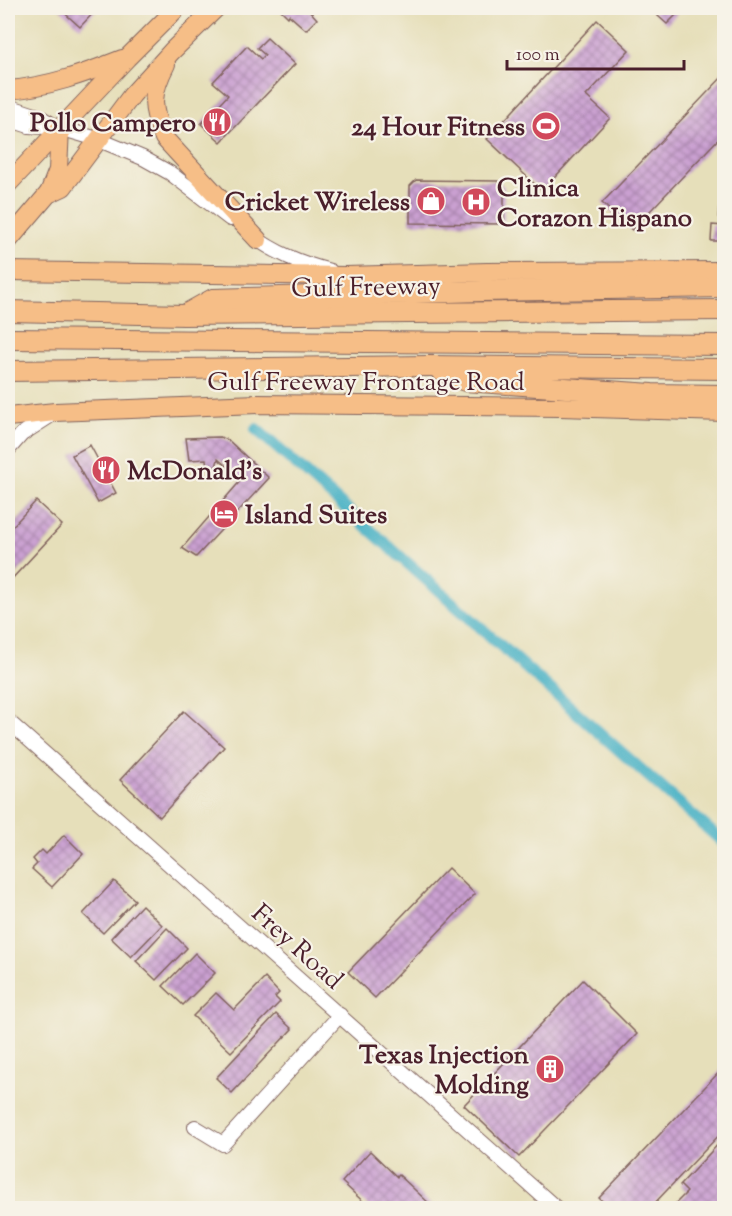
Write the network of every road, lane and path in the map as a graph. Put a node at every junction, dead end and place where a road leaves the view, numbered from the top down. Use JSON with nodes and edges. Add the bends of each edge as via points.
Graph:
{"nodes":[{"id":1,"x":177,"y":8,"type":"edge"},
{"id":2,"x":216,"y":8,"type":"edge"},
{"id":3,"x":172,"y":51,"type":"junction"},
{"id":4,"x":127,"y":57,"type":"junction"},
{"id":5,"x":8,"y":90,"type":"edge"},
{"id":6,"x":8,"y":106,"type":"edge"},
{"id":7,"x":8,"y":119,"type":"edge"},
{"id":8,"x":60,"y":128,"type":"junction"},
{"id":9,"x":97,"y":139,"type":"junction"},
{"id":10,"x":8,"y":184,"type":"edge"},
{"id":11,"x":48,"y":194,"type":"junction"},
{"id":12,"x":258,"y":240,"type":"junction"},
{"id":13,"x":8,"y":241,"type":"edge"},
{"id":14,"x":31,"y":271,"type":"junction"},
{"id":15,"x":724,"y":271,"type":"edge"},
{"id":16,"x":8,"y":272,"type":"edge"},
{"id":17,"x":346,"y":276,"type":"junction"},
{"id":18,"x":8,"y":283,"type":"edge"},
{"id":19,"x":724,"y":288,"type":"edge"},
{"id":20,"x":724,"y":310,"type":"edge"},
{"id":21,"x":15,"y":311,"type":"edge"},
{"id":22,"x":184,"y":315,"type":"junction"},
{"id":23,"x":8,"y":339,"type":"edge"},
{"id":24,"x":724,"y":345,"type":"edge"},
{"id":25,"x":429,"y":366,"type":"junction"},
{"id":26,"x":724,"y":369,"type":"edge"},
{"id":27,"x":8,"y":371,"type":"edge"},
{"id":28,"x":724,"y":395,"type":"edge"},
{"id":29,"x":55,"y":412,"type":"junction"},
{"id":30,"x":724,"y":412,"type":"edge"},
{"id":31,"x":8,"y":417,"type":"edge"},
{"id":32,"x":8,"y":450,"type":"edge"},
{"id":33,"x":8,"y":721,"type":"edge"},
{"id":34,"x":340,"y":1015,"type":"junction"},
{"id":35,"x":195,"y":1127,"type":"dead end"},
{"id":36,"x":556,"y":1209,"type":"edge"}],
"edges":[{"from":1,"to":4,"type":"main road"},
{"from":2,"to":3,"type":"main road"},
{"from":3,"to":9,"type":"main road"},
{"from":3,"to":12,"type":"main road","via":[[157,82],[153,102],[164,138]]},
{"from":4,"to":5,"type":"main road","via":[[73,78]]},
{"from":4,"to":8,"type":"main road"},
{"from":6,"to":8,"type":"street"},
{"from":7,"to":8,"type":"street","via":[[29,126]]},
{"from":8,"to":9,"type":"street"},
{"from":8,"to":10,"type":"main road"},
{"from":8,"to":11,"type":"main road","via":[[58,170]]},
{"from":9,"to":11,"type":"main road","via":[[63,186]]},
{"from":9,"to":12,"type":"street","via":[[170,173]]},
{"from":11,"to":13,"type":"main road"},
{"from":12,"to":17,"type":"street","via":[[299,263]]},
{"from":14,"to":16,"type":"main road"},
{"from":14,"to":17,"type":"main road"},
{"from":14,"to":18,"type":"main road"},
{"from":15,"to":17,"type":"main road"},
{"from":19,"to":22,"type":"highway","via":[[213,299]]},
{"from":20,"to":22,"type":"highway","name":"Gulf Freeway"},
{"from":21,"to":22,"type":"highway","name":"Gulf Freeway"},
{"from":23,"to":24,"type":"highway"},
{"from":25,"to":26,"type":"highway"},
{"from":25,"to":27,"type":"highway"},
{"from":25,"to":28,"type":"highway","via":[[465,381]]},
{"from":29,"to":30,"type":"main road","name":"Gulf Freeway Frontage Road","via":[[257,404]]},
{"from":29,"to":31,"type":"main road","name":"Gulf Freeway Frontage Road"},
{"from":29,"to":32,"type":"street","via":[[22,434]]},
{"from":33,"to":34,"type":"street","name":"Frey Road"},
{"from":34,"to":35,"type":"street","via":[[223,1144]]},
{"from":34,"to":36,"type":"street","name":"Frey Road"}]}
